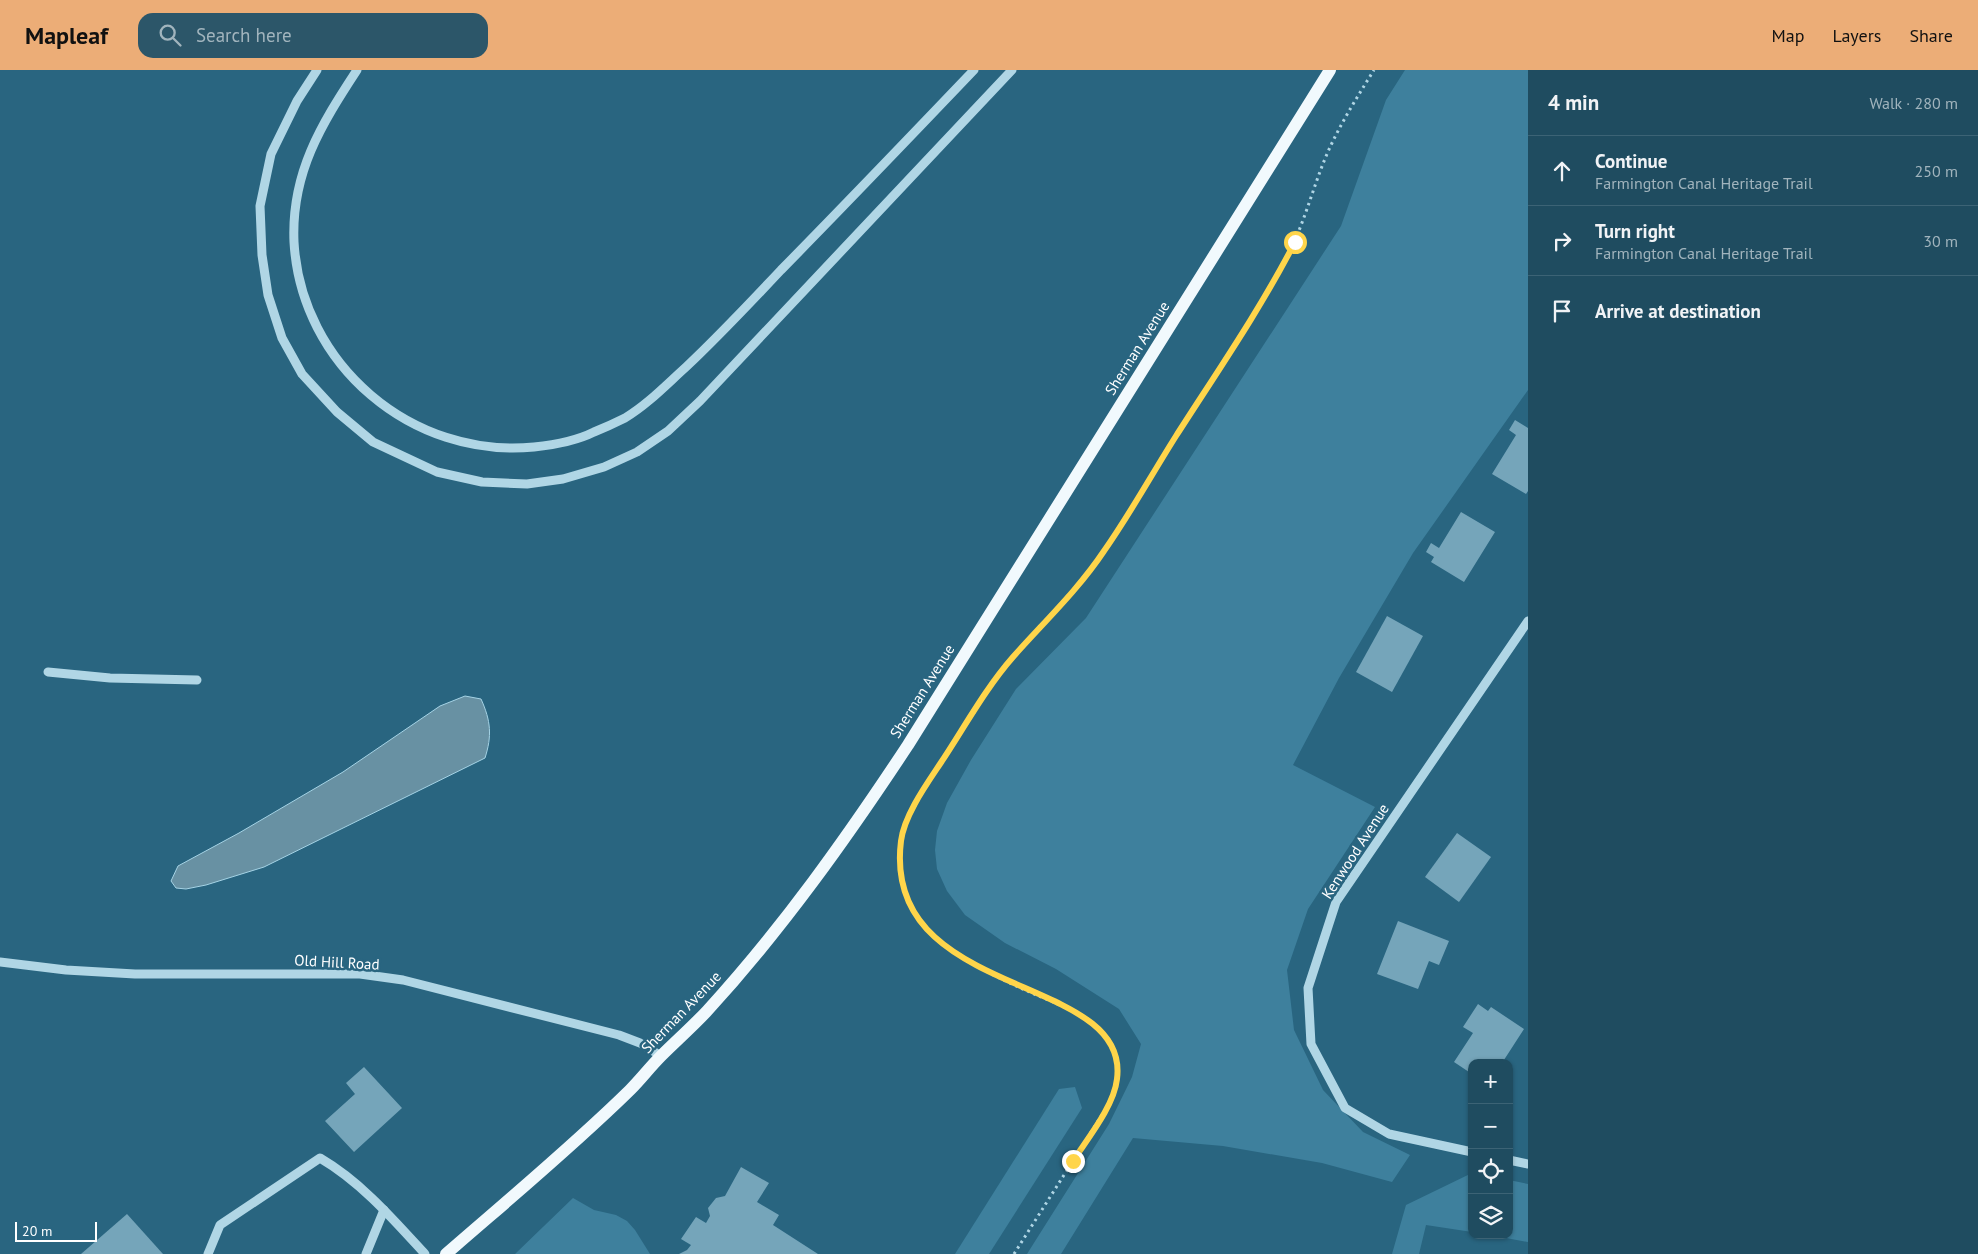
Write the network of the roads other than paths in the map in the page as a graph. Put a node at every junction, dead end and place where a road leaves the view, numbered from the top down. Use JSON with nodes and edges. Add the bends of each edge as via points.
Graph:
{"nodes":[{"id":1,"x":317,"y":70,"type":"edge"},
{"id":2,"x":357,"y":70,"type":"edge"},
{"id":3,"x":974,"y":70,"type":"edge"},
{"id":4,"x":1012,"y":70,"type":"edge"},
{"id":5,"x":1330,"y":70,"type":"edge"},
{"id":6,"x":1528,"y":621,"type":"edge"},
{"id":7,"x":48,"y":672,"type":"dead end"},
{"id":8,"x":197,"y":680,"type":"dead end"},
{"id":9,"x":0,"y":962,"type":"edge"},
{"id":10,"x":661,"y":1056,"type":"junction"},
{"id":11,"x":1468,"y":1151,"type":"edge"},
{"id":12,"x":1513,"y":1161,"type":"edge"},
{"id":13,"x":1528,"y":1164,"type":"edge"},
{"id":14,"x":384,"y":1210,"type":"junction"},
{"id":15,"x":208,"y":1254,"type":"edge"},
{"id":16,"x":366,"y":1254,"type":"edge"},
{"id":17,"x":425,"y":1254,"type":"edge"},
{"id":18,"x":446,"y":1254,"type":"edge"}],
"edges":[{"from":1,"to":4,"type":"street","via":[[297,101],[271,154],[260,206],[268,295],[282,338],[302,374],[337,412],[373,442],[437,472],[482,482],[527,484],[563,479],[604,467],[638,452],[668,431]]},
{"from":2,"to":3,"type":"street","via":[[326,118],[299,182],[294,242],[299,276],[311,316],[330,351],[353,379],[379,402],[411,423],[446,439],[509,449],[549,445],[590,434],[624,418],[651,400],[715,340]]},
{"from":5,"to":10,"type":"main road","name":"Sherman Avenue","via":[[859,820],[755,956],[706,1013]]},
{"from":6,"to":11,"type":"street","name":"Kenwood Avenue","via":[[1336,902],[1308,988],[1311,1044],[1345,1108],[1389,1134]]},
{"from":7,"to":8,"type":"street","via":[[110,678]]},
{"from":9,"to":10,"type":"street","name":"Old Hill Road","via":[[135,974],[360,974],[422,985],[620,1035]]},
{"from":10,"to":18,"type":"main road","name":"Sherman Avenue","via":[[577,1139]]},
{"from":12,"to":13,"type":"street"},
{"from":14,"to":15,"type":"street","via":[[340,1170],[320,1158],[220,1225]]},
{"from":14,"to":16,"type":"street"},
{"from":14,"to":17,"type":"street"}]}
